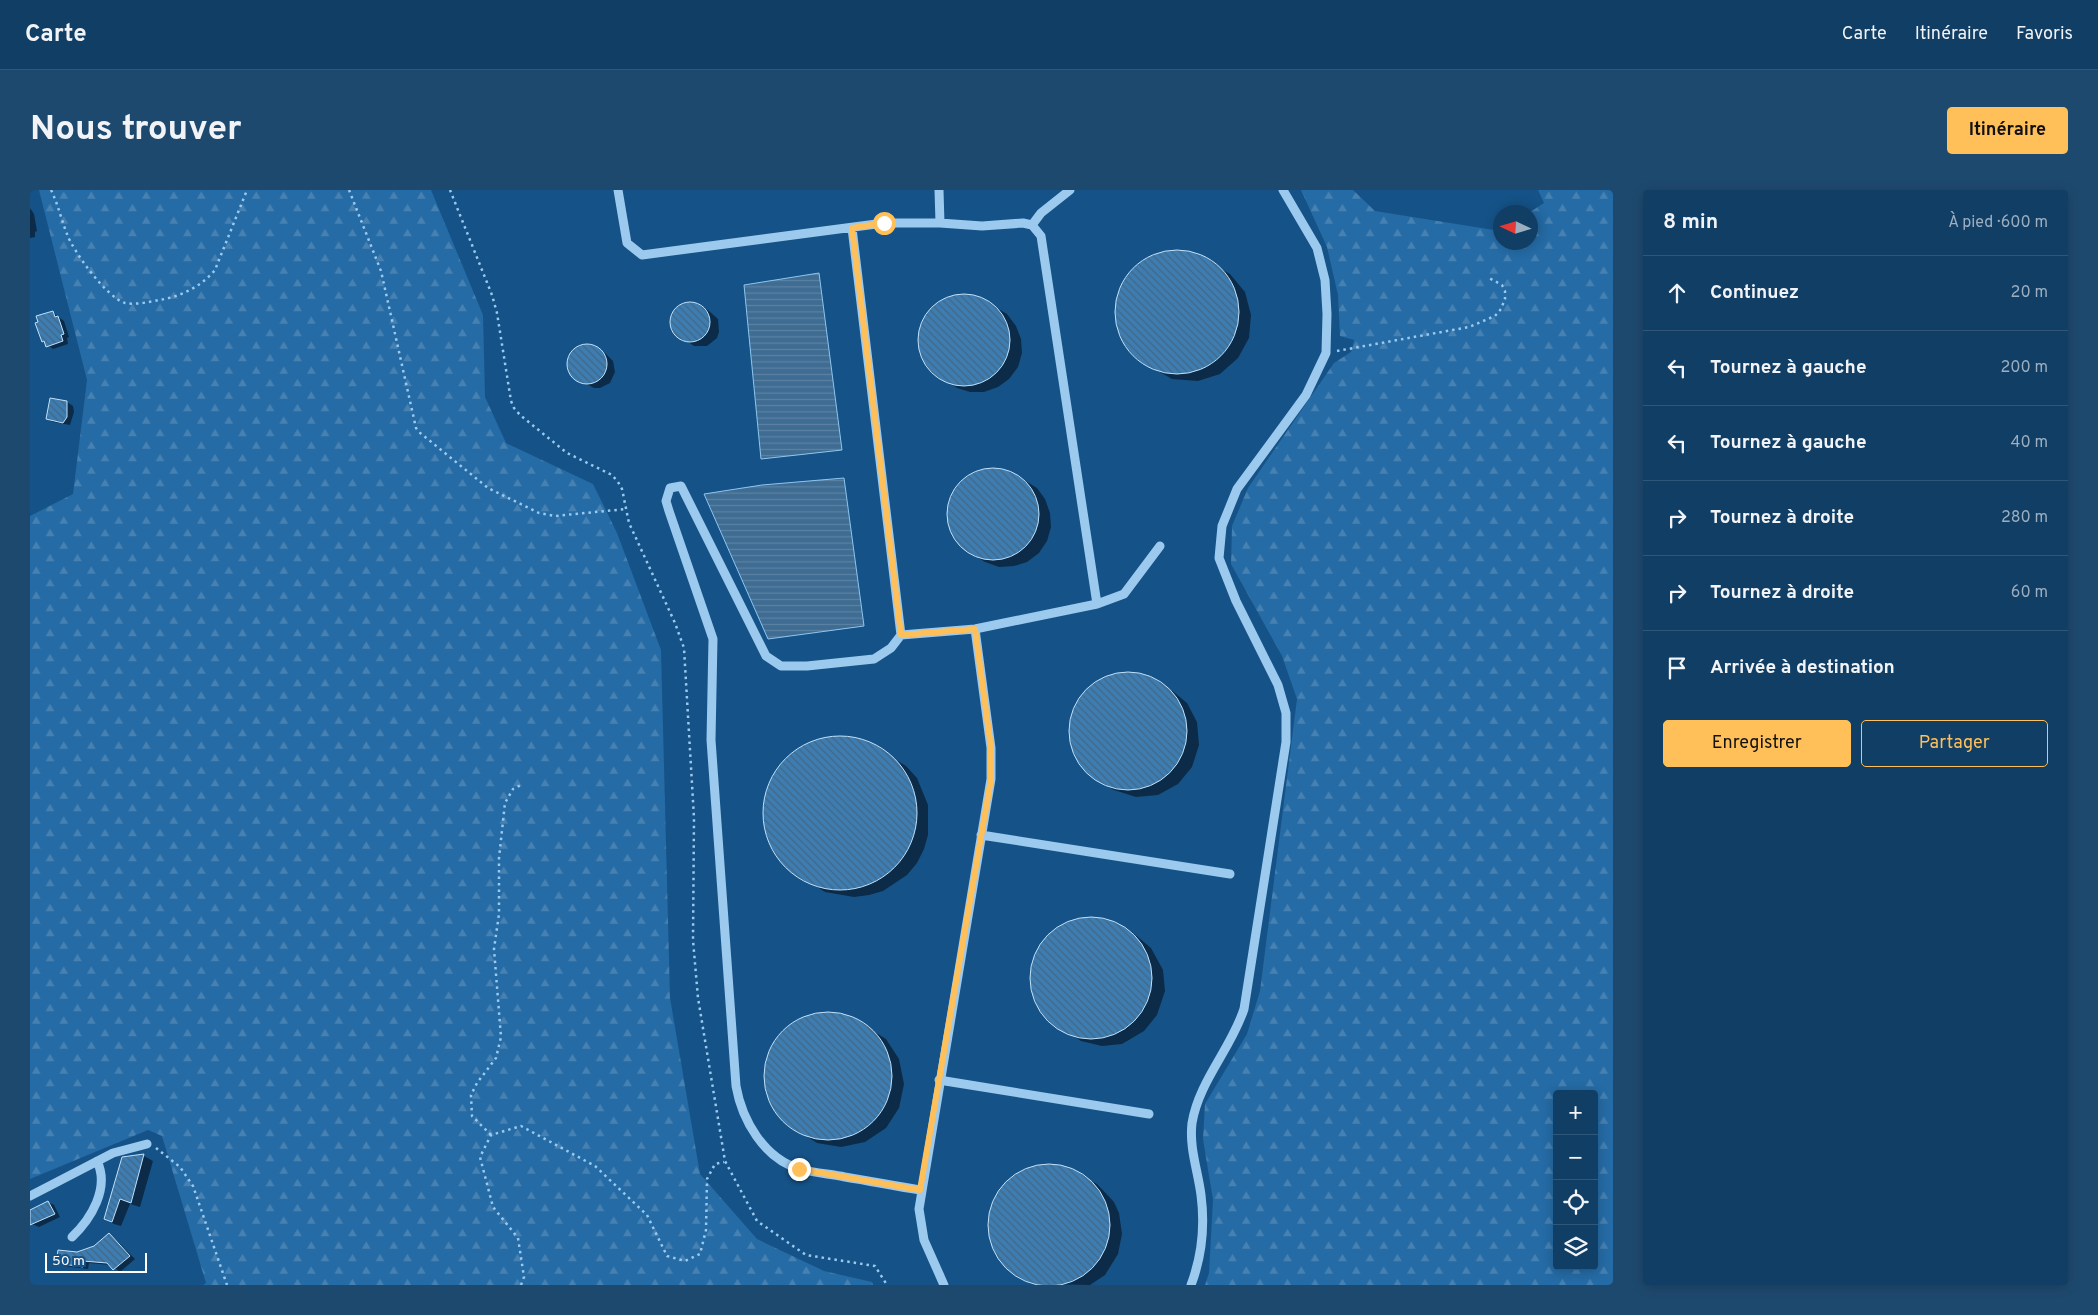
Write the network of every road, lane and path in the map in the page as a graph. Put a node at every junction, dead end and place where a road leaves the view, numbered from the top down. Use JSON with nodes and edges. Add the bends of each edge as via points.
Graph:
{"nodes":[{"id":1,"x":51,"y":190,"type":"edge"},
{"id":2,"x":247,"y":190,"type":"edge"},
{"id":3,"x":349,"y":190,"type":"edge"},
{"id":4,"x":450,"y":190,"type":"edge"},
{"id":5,"x":618,"y":190,"type":"edge"},
{"id":6,"x":939,"y":190,"type":"edge"},
{"id":7,"x":1070,"y":190,"type":"edge"},
{"id":8,"x":1283,"y":190,"type":"edge"},
{"id":9,"x":940,"y":223,"type":"junction"},
{"id":10,"x":1032,"y":225,"type":"junction"},
{"id":11,"x":852,"y":228,"type":"junction"},
{"id":12,"x":1489,"y":278,"type":"dead end"},
{"id":13,"x":1326,"y":353,"type":"junction"},
{"id":14,"x":626,"y":509,"type":"junction"},
{"id":15,"x":1160,"y":546,"type":"dead end"},
{"id":16,"x":1097,"y":604,"type":"junction"},
{"id":17,"x":975,"y":629,"type":"junction"},
{"id":18,"x":901,"y":635,"type":"junction"},
{"id":19,"x":521,"y":785,"type":"dead end"},
{"id":20,"x":981,"y":835,"type":"junction"},
{"id":21,"x":1230,"y":874,"type":"dead end"},
{"id":22,"x":939,"y":1080,"type":"junction"},
{"id":23,"x":1149,"y":1114,"type":"dead end"},
{"id":24,"x":491,"y":1135,"type":"junction"},
{"id":25,"x":147,"y":1144,"type":"joint"},
{"id":26,"x":97,"y":1161,"type":"junction"},
{"id":27,"x":725,"y":1161,"type":"junction"},
{"id":28,"x":920,"y":1190,"type":"junction"},
{"id":29,"x":30,"y":1196,"type":"edge"},
{"id":30,"x":72,"y":1237,"type":"dead end"},
{"id":31,"x":227,"y":1285,"type":"edge"},
{"id":32,"x":522,"y":1285,"type":"edge"},
{"id":33,"x":887,"y":1285,"type":"edge"},
{"id":34,"x":944,"y":1285,"type":"edge"},
{"id":35,"x":1192,"y":1285,"type":"edge"}],
"edges":[{"from":1,"to":2,"type":"path","via":[[67,235],[80,256],[113,297],[136,304],[168,299],[208,279],[215,270]]},
{"from":3,"to":14,"type":"path","via":[[381,271],[419,432],[488,488],[539,513],[554,516]]},
{"from":4,"to":14,"type":"path","via":[[492,295],[510,401],[520,415],[567,453],[612,475],[622,489]]},
{"from":5,"to":11,"type":"street","via":[[626,243],[642,255]]},
{"from":6,"to":9,"type":"street"},
{"from":7,"to":10,"type":"street","via":[[1041,213]]},
{"from":8,"to":13,"type":"street","via":[[1317,248],[1325,280]]},
{"from":9,"to":10,"type":"street"},
{"from":9,"to":11,"type":"street","via":[[884,223]]},
{"from":10,"to":16,"type":"street","via":[[1041,236]]},
{"from":11,"to":18,"type":"street"},
{"from":12,"to":13,"type":"path","via":[[1502,285],[1505,291],[1505,300],[1495,316],[1469,327]]},
{"from":13,"to":35,"type":"street","via":[[1306,395],[1237,490],[1222,526],[1219,558],[1236,601],[1278,685],[1286,713],[1286,742],[1244,1009],[1200,1096],[1192,1125],[1203,1234]]},
{"from":14,"to":27,"type":"path","via":[[638,546],[684,648],[694,818],[693,940],[698,998]]},
{"from":15,"to":16,"type":"street","via":[[1124,594]]},
{"from":16,"to":17,"type":"street"},
{"from":17,"to":18,"type":"street"},
{"from":17,"to":20,"type":"street","via":[[992,764]]},
{"from":18,"to":28,"type":"street","via":[[891,648],[874,659],[781,666],[766,656],[681,486],[670,488],[667,506],[713,638],[711,740],[739,1101],[760,1141],[773,1154],[799,1169]]},
{"from":19,"to":24,"type":"path","via":[[513,789],[505,803],[498,858],[499,914],[494,949],[501,1037],[496,1058],[471,1095],[472,1116]]},
{"from":20,"to":21,"type":"street"},
{"from":20,"to":22,"type":"street"},
{"from":22,"to":23,"type":"street"},
{"from":22,"to":28,"type":"street"},
{"from":24,"to":27,"type":"path","via":[[522,1126],[595,1166],[647,1215],[667,1256],[685,1261],[700,1254],[706,1230],[707,1179],[715,1164]]},
{"from":24,"to":32,"type":"path","via":[[480,1157],[493,1208],[518,1238],[524,1277]]},
{"from":25,"to":26,"type":"street"},
{"from":25,"to":31,"type":"path","via":[[180,1167],[193,1186]]},
{"from":26,"to":29,"type":"street"},
{"from":26,"to":30,"type":"street","via":[[102,1174],[101,1186],[88,1220]]},
{"from":27,"to":33,"type":"path","via":[[757,1221],[806,1255],[876,1266]]},
{"from":28,"to":34,"type":"street","via":[[920,1225]]}]}
